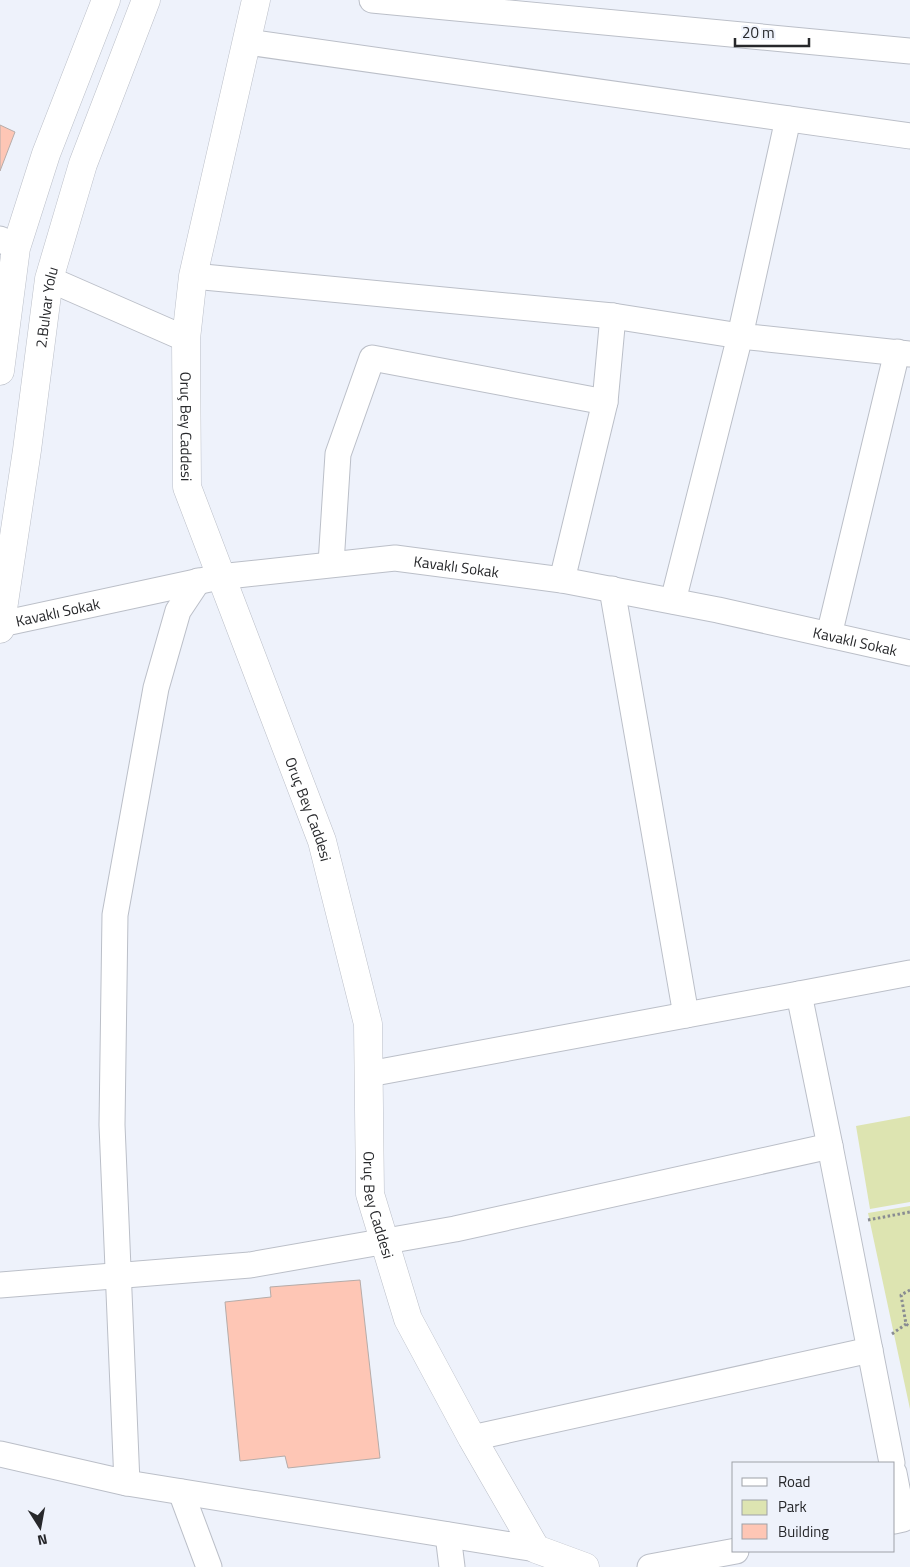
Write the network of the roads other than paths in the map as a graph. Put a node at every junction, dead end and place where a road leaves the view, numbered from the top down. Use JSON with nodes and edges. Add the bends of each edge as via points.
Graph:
{"nodes":[{"id":1,"x":106,"y":0,"type":"edge"},
{"id":2,"x":146,"y":0,"type":"edge"},
{"id":3,"x":256,"y":0,"type":"edge"},
{"id":4,"x":372,"y":0,"type":"edge"},
{"id":5,"x":247,"y":42,"type":"junction"},
{"id":6,"x":910,"y":51,"type":"edge"},
{"id":7,"x":788,"y":119,"type":"junction"},
{"id":8,"x":910,"y":136,"type":"edge"},
{"id":9,"x":8,"y":243,"type":"edge"},
{"id":10,"x":194,"y":276,"type":"junction"},
{"id":11,"x":49,"y":279,"type":"junction"},
{"id":12,"x":613,"y":316,"type":"junction"},
{"id":13,"x":740,"y":336,"type":"junction"},
{"id":14,"x":186,"y":339,"type":"junction"},
{"id":15,"x":904,"y":353,"type":"edge"},
{"id":16,"x":0,"y":372,"type":"edge"},
{"id":17,"x":605,"y":402,"type":"junction"},
{"id":18,"x":331,"y":564,"type":"junction"},
{"id":19,"x":209,"y":579,"type":"junction"},
{"id":20,"x":562,"y":580,"type":"junction"},
{"id":21,"x":612,"y":589,"type":"junction"},
{"id":22,"x":673,"y":601,"type":"junction"},
{"id":23,"x":0,"y":626,"type":"edge"},
{"id":24,"x":829,"y":635,"type":"junction"},
{"id":25,"x":910,"y":653,"type":"edge"},
{"id":26,"x":910,"y":973,"type":"edge"},
{"id":27,"x":799,"y":994,"type":"junction"},
{"id":28,"x":686,"y":1015,"type":"junction"},
{"id":29,"x":369,"y":1074,"type":"junction"},
{"id":30,"x":830,"y":1146,"type":"junction"},
{"id":31,"x":383,"y":1241,"type":"junction"},
{"id":32,"x":118,"y":1276,"type":"junction"},
{"id":33,"x":0,"y":1285,"type":"edge"},
{"id":34,"x":870,"y":1350,"type":"junction"},
{"id":35,"x":472,"y":1438,"type":"junction"},
{"id":36,"x":0,"y":1454,"type":"edge"},
{"id":37,"x":892,"y":1462,"type":"edge"},
{"id":38,"x":895,"y":1479,"type":"edge"},
{"id":39,"x":127,"y":1483,"type":"junction"},
{"id":40,"x":182,"y":1492,"type":"junction"},
{"id":41,"x":902,"y":1519,"type":"edge"},
{"id":42,"x":448,"y":1535,"type":"junction"},
{"id":43,"x":536,"y":1549,"type":"junction"},
{"id":44,"x":732,"y":1552,"type":"edge"},
{"id":45,"x":209,"y":1567,"type":"edge"},
{"id":46,"x":452,"y":1567,"type":"edge"},
{"id":47,"x":585,"y":1567,"type":"edge"},
{"id":48,"x":650,"y":1567,"type":"edge"}],
"edges":[{"from":1,"to":9,"type":"main road"},
{"from":2,"to":11,"type":"main road","name":"2.Bulvar Yolu","via":[[83,164]]},
{"from":3,"to":5,"type":"main road","name":"Oruç Bey Caddesi"},
{"from":4,"to":6,"type":"street"},
{"from":5,"to":7,"type":"street"},
{"from":5,"to":10,"type":"main road","name":"Oruç Bey Caddesi"},
{"from":7,"to":8,"type":"street"},
{"from":7,"to":13,"type":"street"},
{"from":9,"to":16,"type":"main road"},
{"from":10,"to":12,"type":"street"},
{"from":10,"to":14,"type":"main road","name":"Oruç Bey Caddesi"},
{"from":11,"to":14,"type":"street"},
{"from":11,"to":23,"type":"main road","name":"2.Bulvar Yolu"},
{"from":12,"to":13,"type":"street"},
{"from":12,"to":17,"type":"street"},
{"from":13,"to":15,"type":"street"},
{"from":13,"to":22,"type":"street"},
{"from":14,"to":19,"type":"main road","name":"Oruç Bey Caddesi","via":[[186,487]]},
{"from":15,"to":24,"type":"street"},
{"from":17,"to":18,"type":"street","via":[[372,358],[338,454]]},
{"from":17,"to":20,"type":"street"},
{"from":18,"to":19,"type":"street","name":"Kavaklı Sokak"},
{"from":18,"to":20,"type":"street","name":"Kavaklı Sokak","via":[[395,558]]},
{"from":19,"to":23,"type":"street","name":"Kavaklı Sokak"},
{"from":19,"to":29,"type":"main road","name":"Oruç Bey Caddesi","via":[[322,841],[368,1024]]},
{"from":19,"to":32,"type":"street","via":[[178,611],[156,688],[115,915],[112,1125]]},
{"from":20,"to":21,"type":"street","name":"Kavaklı Sokak"},
{"from":21,"to":22,"type":"street","name":"Kavaklı Sokak"},
{"from":21,"to":28,"type":"street"},
{"from":22,"to":24,"type":"street","name":"Kavaklı Sokak"},
{"from":24,"to":25,"type":"street","name":"Kavaklı Sokak"},
{"from":26,"to":27,"type":"street"},
{"from":27,"to":28,"type":"street"},
{"from":27,"to":30,"type":"street"},
{"from":28,"to":29,"type":"street"},
{"from":29,"to":31,"type":"main road","name":"Oruç Bey Caddesi","via":[[370,1194]]},
{"from":30,"to":31,"type":"street","via":[[455,1229]]},
{"from":30,"to":34,"type":"street"},
{"from":31,"to":32,"type":"street","via":[[250,1264]]},
{"from":31,"to":35,"type":"main road","name":"Oruç Bey Caddesi","via":[[408,1319]]},
{"from":32,"to":33,"type":"street"},
{"from":32,"to":39,"type":"street"},
{"from":34,"to":35,"type":"street"},
{"from":34,"to":37,"type":"street"},
{"from":35,"to":43,"type":"main road","name":"Oruç Bey Caddesi"},
{"from":36,"to":39,"type":"street"},
{"from":38,"to":41,"type":"street"},
{"from":39,"to":40,"type":"street"},
{"from":40,"to":42,"type":"street"},
{"from":40,"to":45,"type":"street"},
{"from":42,"to":43,"type":"street"},
{"from":42,"to":46,"type":"street"},
{"from":43,"to":47,"type":"main road"},
{"from":44,"to":48,"type":"street"}]}
